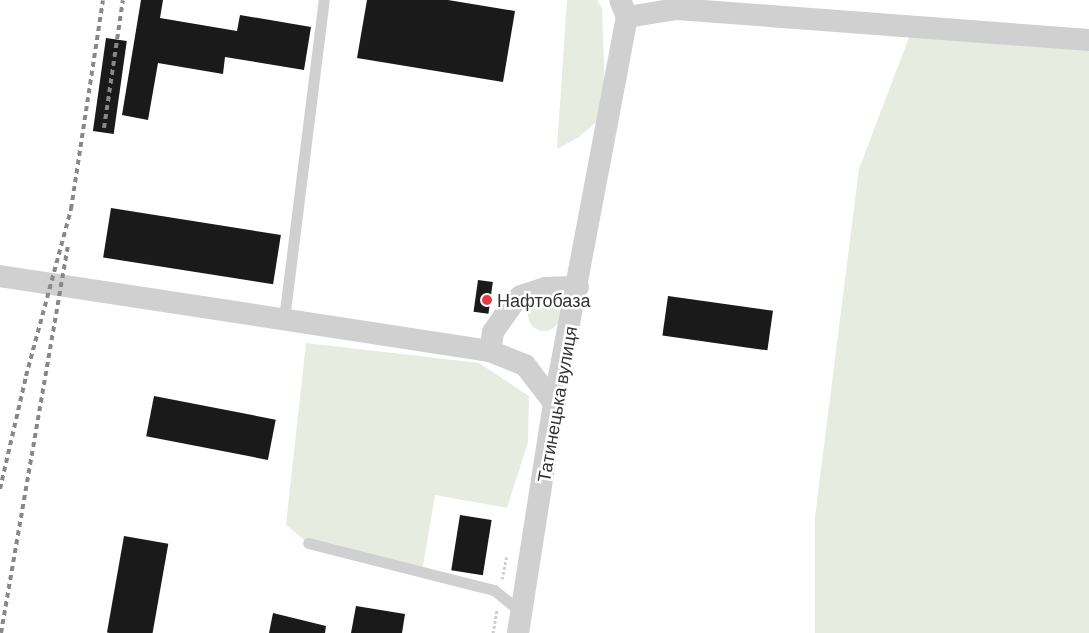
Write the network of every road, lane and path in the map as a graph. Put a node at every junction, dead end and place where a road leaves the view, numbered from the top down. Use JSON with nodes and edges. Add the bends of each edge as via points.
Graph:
{"nodes":[{"id":1,"x":324,"y":0,"type":"edge"},
{"id":2,"x":624,"y":8,"type":"edge"},
{"id":3,"x":1089,"y":40,"type":"edge"},
{"id":4,"x":0,"y":276,"type":"edge"},
{"id":5,"x":578,"y":287,"type":"junction"},
{"id":6,"x":284,"y":319,"type":"junction"},
{"id":7,"x":490,"y":351,"type":"junction"},
{"id":8,"x":554,"y":403,"type":"junction"},
{"id":9,"x":308,"y":543,"type":"dead end"},
{"id":10,"x":520,"y":623,"type":"edge"}],
"edges":[{"from":1,"to":6,"type":"lane"},
{"from":2,"to":3,"type":"street","via":[[677,9]]},
{"from":2,"to":5,"type":"street","name":"Татинецька вулиця"},
{"from":4,"to":6,"type":"street"},
{"from":5,"to":7,"type":"street","via":[[545,288],[522,296],[513,303],[493,332]]},
{"from":5,"to":8,"type":"street","name":"Татинецька вулиця"},
{"from":6,"to":7,"type":"street"},
{"from":7,"to":8,"type":"street","via":[[525,365]]},
{"from":8,"to":10,"type":"street","name":"Татинецька вулиця"},
{"from":9,"to":10,"type":"lane","via":[[494,590]]}]}
